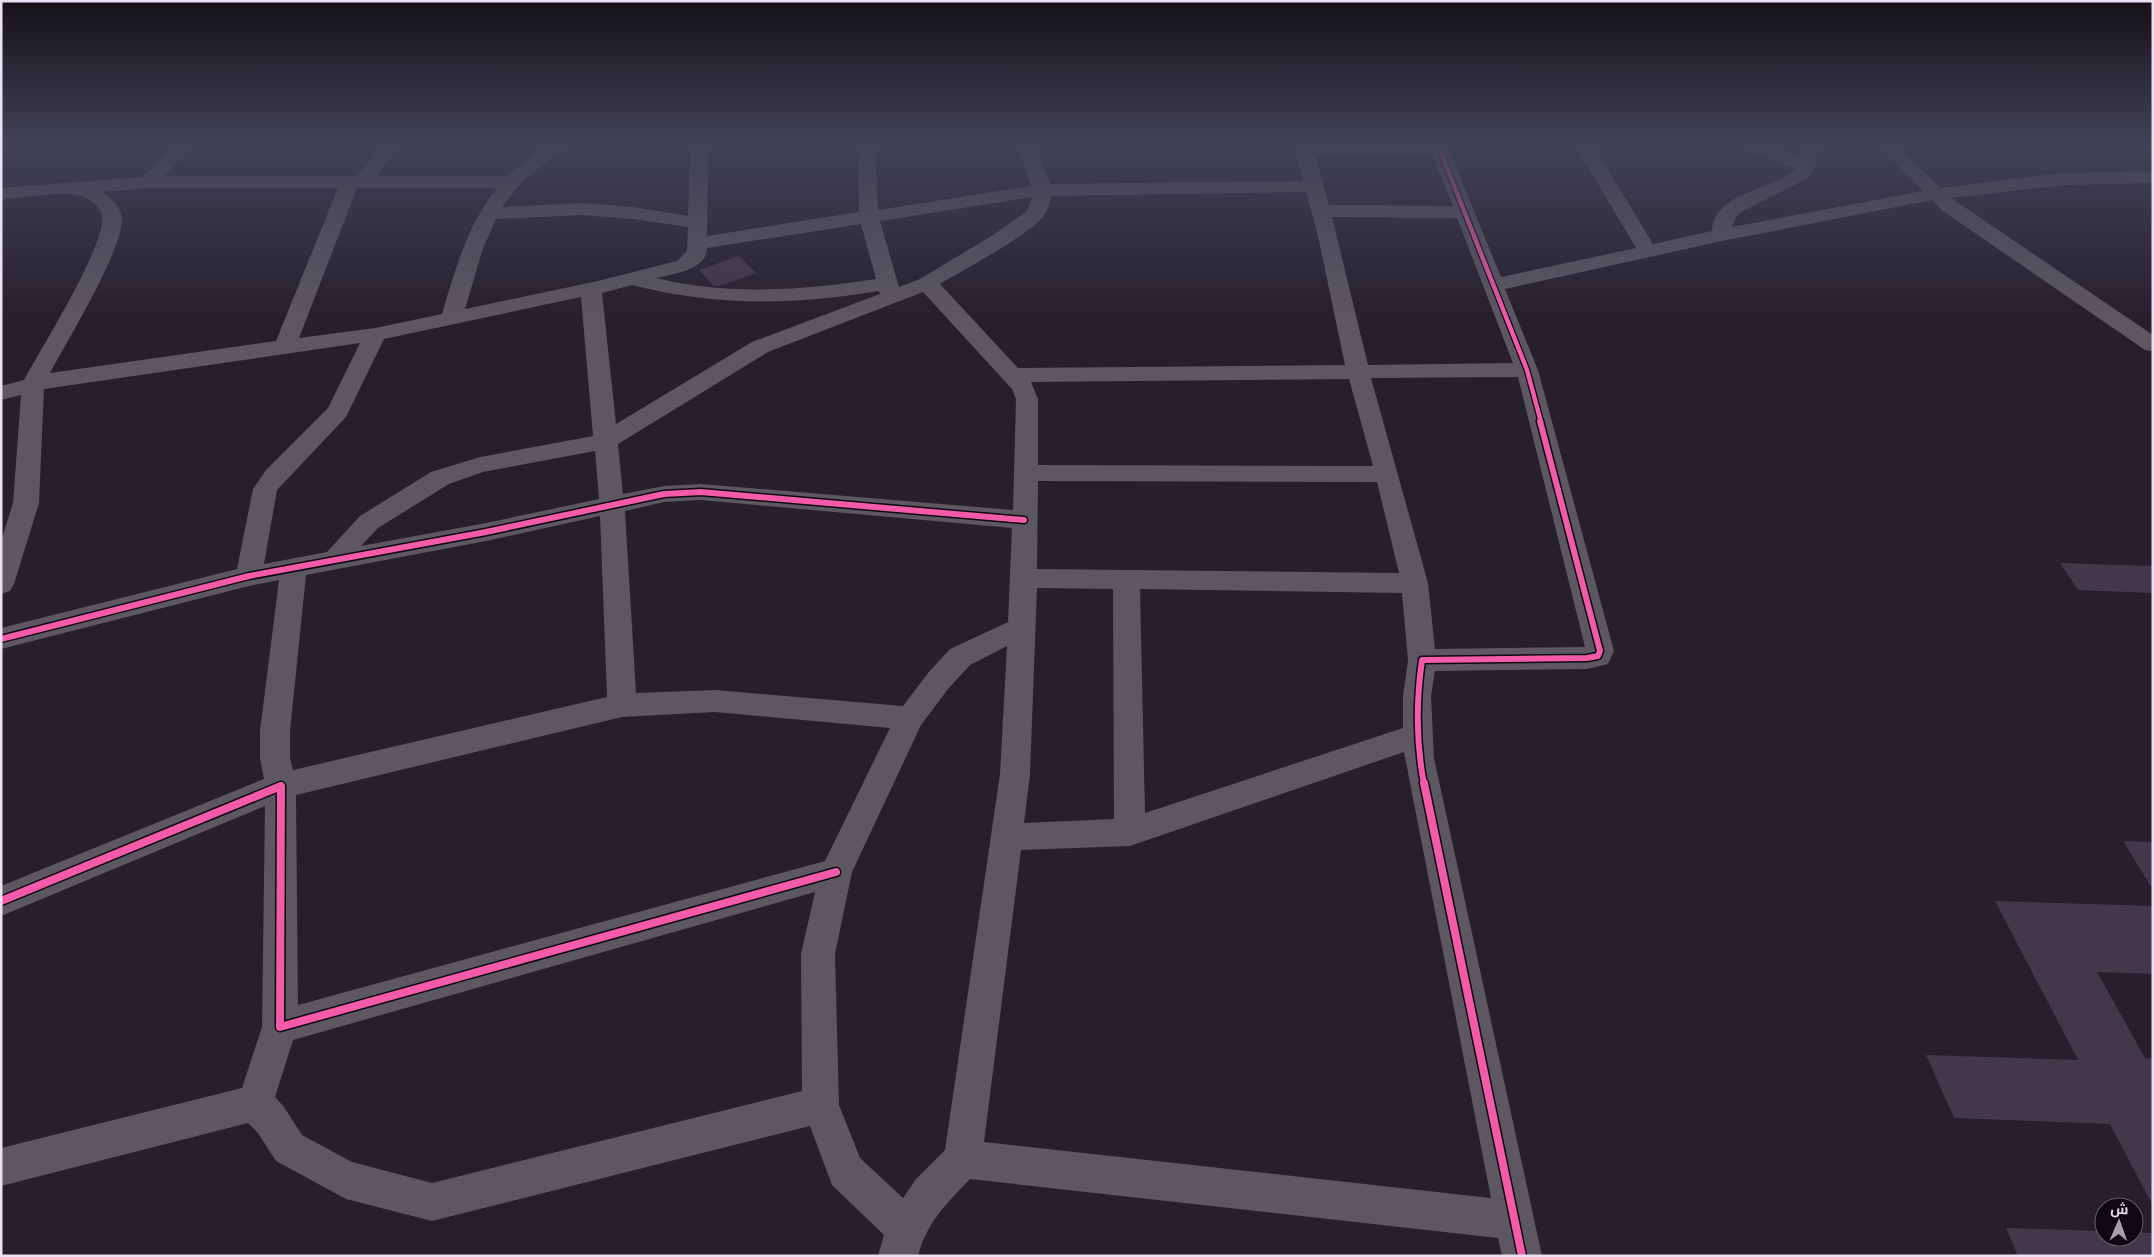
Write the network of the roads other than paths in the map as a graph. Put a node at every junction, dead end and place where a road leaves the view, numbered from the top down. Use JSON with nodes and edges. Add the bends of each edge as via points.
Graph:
{"nodes":[{"id":1,"x":106,"y":204,"type":"edge"},
{"id":2,"x":346,"y":204,"type":"edge"},
{"id":3,"x":496,"y":204,"type":"edge"},
{"id":4,"x":698,"y":204,"type":"edge"},
{"id":5,"x":868,"y":204,"type":"edge"},
{"id":6,"x":955,"y":204,"type":"edge"},
{"id":7,"x":1042,"y":204,"type":"edge"},
{"id":8,"x":1319,"y":204,"type":"edge"},
{"id":9,"x":1461,"y":204,"type":"edge"},
{"id":10,"x":1619,"y":204,"type":"edge"},
{"id":11,"x":1741,"y":204,"type":"edge"},
{"id":12,"x":1886,"y":204,"type":"edge"},
{"id":13,"x":1946,"y":204,"type":"edge"},
{"id":14,"x":1321,"y":211,"type":"junction"},
{"id":15,"x":1464,"y":212,"type":"junction"},
{"id":16,"x":488,"y":214,"type":"junction"},
{"id":17,"x":869,"y":217,"type":"junction"},
{"id":18,"x":698,"y":233,"type":"junction"},
{"id":19,"x":1722,"y":235,"type":"junction"},
{"id":20,"x":1648,"y":252,"type":"junction"},
{"id":21,"x":632,"y":278,"type":"junction"},
{"id":22,"x":927,"y":283,"type":"junction"},
{"id":23,"x":1494,"y":286,"type":"junction"},
{"id":24,"x":591,"y":288,"type":"junction"},
{"id":25,"x":889,"y":291,"type":"junction"},
{"id":26,"x":451,"y":319,"type":"junction"},
{"id":27,"x":375,"y":334,"type":"junction"},
{"id":28,"x":2153,"y":344,"type":"edge"},
{"id":29,"x":284,"y":348,"type":"junction"},
{"id":30,"x":1527,"y":370,"type":"junction"},
{"id":31,"x":1358,"y":372,"type":"junction"},
{"id":32,"x":1013,"y":375,"type":"junction"},
{"id":33,"x":33,"y":384,"type":"junction"},
{"id":34,"x":1,"y":393,"type":"edge"},
{"id":35,"x":606,"y":441,"type":"junction"},
{"id":36,"x":1027,"y":473,"type":"junction"},
{"id":37,"x":1387,"y":474,"type":"junction"},
{"id":38,"x":612,"y":505,"type":"junction"},
{"id":39,"x":1024,"y":520,"type":"junction"},
{"id":40,"x":336,"y":559,"type":"junction"},
{"id":41,"x":294,"y":567,"type":"junction"},
{"id":42,"x":249,"y":576,"type":"junction"},
{"id":43,"x":1024,"y":578,"type":"junction"},
{"id":44,"x":1126,"y":579,"type":"junction"},
{"id":45,"x":1415,"y":583,"type":"junction"},
{"id":46,"x":1,"y":584,"type":"edge"},
{"id":47,"x":1022,"y":627,"type":"junction"},
{"id":48,"x":1,"y":639,"type":"edge"},
{"id":49,"x":1422,"y":660,"type":"junction"},
{"id":50,"x":622,"y":705,"type":"junction"},
{"id":51,"x":910,"y":718,"type":"junction"},
{"id":52,"x":1417,"y":735,"type":"junction"},
{"id":53,"x":281,"y":786,"type":"junction"},
{"id":54,"x":1130,"y":832,"type":"junction"},
{"id":55,"x":1006,"y":837,"type":"junction"},
{"id":56,"x":836,"y":872,"type":"junction"},
{"id":57,"x":1,"y":901,"type":"edge"},
{"id":58,"x":280,"y":1026,"type":"junction"},
{"id":59,"x":255,"y":1103,"type":"junction"},
{"id":60,"x":821,"y":1105,"type":"junction"},
{"id":61,"x":963,"y":1159,"type":"junction"},
{"id":62,"x":1,"y":1167,"type":"edge"},
{"id":63,"x":1518,"y":1238,"type":"edge"},
{"id":64,"x":902,"y":1242,"type":"edge"}],
"edges":[{"from":1,"to":33,"type":"street","via":[[111,211],[112,225],[100,262]]},
{"from":2,"to":29,"type":"street"},
{"from":3,"to":16,"type":"street"},
{"from":4,"to":18,"type":"street"},
{"from":5,"to":17,"type":"street"},
{"from":6,"to":17,"type":"street"},
{"from":7,"to":22,"type":"street","via":[[1034,215],[1000,239]]},
{"from":8,"to":14,"type":"street"},
{"from":9,"to":15,"type":"street"},
{"from":10,"to":20,"type":"street"},
{"from":11,"to":19,"type":"street","via":[[1722,222]]},
{"from":12,"to":19,"type":"street"},
{"from":13,"to":28,"type":"street"},
{"from":14,"to":15,"type":"street"},
{"from":14,"to":31,"type":"street"},
{"from":15,"to":23,"type":"street"},
{"from":16,"to":18,"type":"street","via":[[591,210],[633,213]]},
{"from":16,"to":26,"type":"street","via":[[470,254]]},
{"from":17,"to":18,"type":"street"},
{"from":17,"to":25,"type":"street"},
{"from":18,"to":21,"type":"street","via":[[697,253],[684,265]]},
{"from":19,"to":20,"type":"street"},
{"from":20,"to":23,"type":"street"},
{"from":21,"to":24,"type":"street"},
{"from":21,"to":25,"type":"street","via":[[664,288],[735,296]]},
{"from":22,"to":25,"type":"street"},
{"from":22,"to":32,"type":"street"},
{"from":23,"to":30,"type":"street"},
{"from":24,"to":26,"type":"street"},
{"from":24,"to":35,"type":"street"},
{"from":25,"to":35,"type":"street","via":[[760,347]]},
{"from":26,"to":27,"type":"street"},
{"from":27,"to":29,"type":"street"},
{"from":27,"to":42,"type":"street","via":[[338,412],[265,489]]},
{"from":29,"to":33,"type":"street"},
{"from":30,"to":31,"type":"street"},
{"from":30,"to":49,"type":"street","via":[[1600,651],[1598,656],[1587,658]]},
{"from":31,"to":32,"type":"street"},
{"from":31,"to":37,"type":"street"},
{"from":32,"to":36,"type":"street","via":[[1023,387],[1027,400]]},
{"from":33,"to":34,"type":"street"},
{"from":33,"to":46,"type":"street","via":[[26,503]]},
{"from":35,"to":38,"type":"street"},
{"from":35,"to":40,"type":"street","via":[[480,465],[440,478],[369,522]]},
{"from":36,"to":37,"type":"street"},
{"from":36,"to":39,"type":"street"},
{"from":37,"to":45,"type":"street"},
{"from":38,"to":39,"type":"street","via":[[664,494],[701,492]]},
{"from":38,"to":40,"type":"street"},
{"from":38,"to":50,"type":"street"},
{"from":39,"to":43,"type":"street"},
{"from":40,"to":41,"type":"street"},
{"from":41,"to":42,"type":"street"},
{"from":41,"to":53,"type":"street","via":[[275,731],[275,758]]},
{"from":42,"to":48,"type":"street"},
{"from":43,"to":44,"type":"street"},
{"from":43,"to":47,"type":"street"},
{"from":44,"to":45,"type":"street"},
{"from":44,"to":54,"type":"street"},
{"from":45,"to":49,"type":"street"},
{"from":47,"to":51,"type":"street","via":[[960,657]]},
{"from":47,"to":55,"type":"street","via":[[1015,774]]},
{"from":49,"to":52,"type":"street","via":[[1417,696]]},
{"from":50,"to":51,"type":"street","via":[[715,700]]},
{"from":50,"to":53,"type":"street"},
{"from":51,"to":56,"type":"street"},
{"from":52,"to":54,"type":"street"},
{"from":52,"to":63,"type":"street","via":[[1419,758]]},
{"from":53,"to":57,"type":"street"},
{"from":53,"to":58,"type":"street"},
{"from":54,"to":55,"type":"street"},
{"from":55,"to":61,"type":"street"},
{"from":56,"to":58,"type":"street"},
{"from":56,"to":60,"type":"street","via":[[818,954]]},
{"from":58,"to":59,"type":"street"},
{"from":59,"to":60,"type":"street","via":[[290,1148],[346,1180],[432,1202]]},
{"from":59,"to":62,"type":"street"},
{"from":60,"to":64,"type":"street","via":[[846,1171]]},
{"from":61,"to":63,"type":"street"},
{"from":61,"to":64,"type":"street","via":[[930,1193]]}]}
